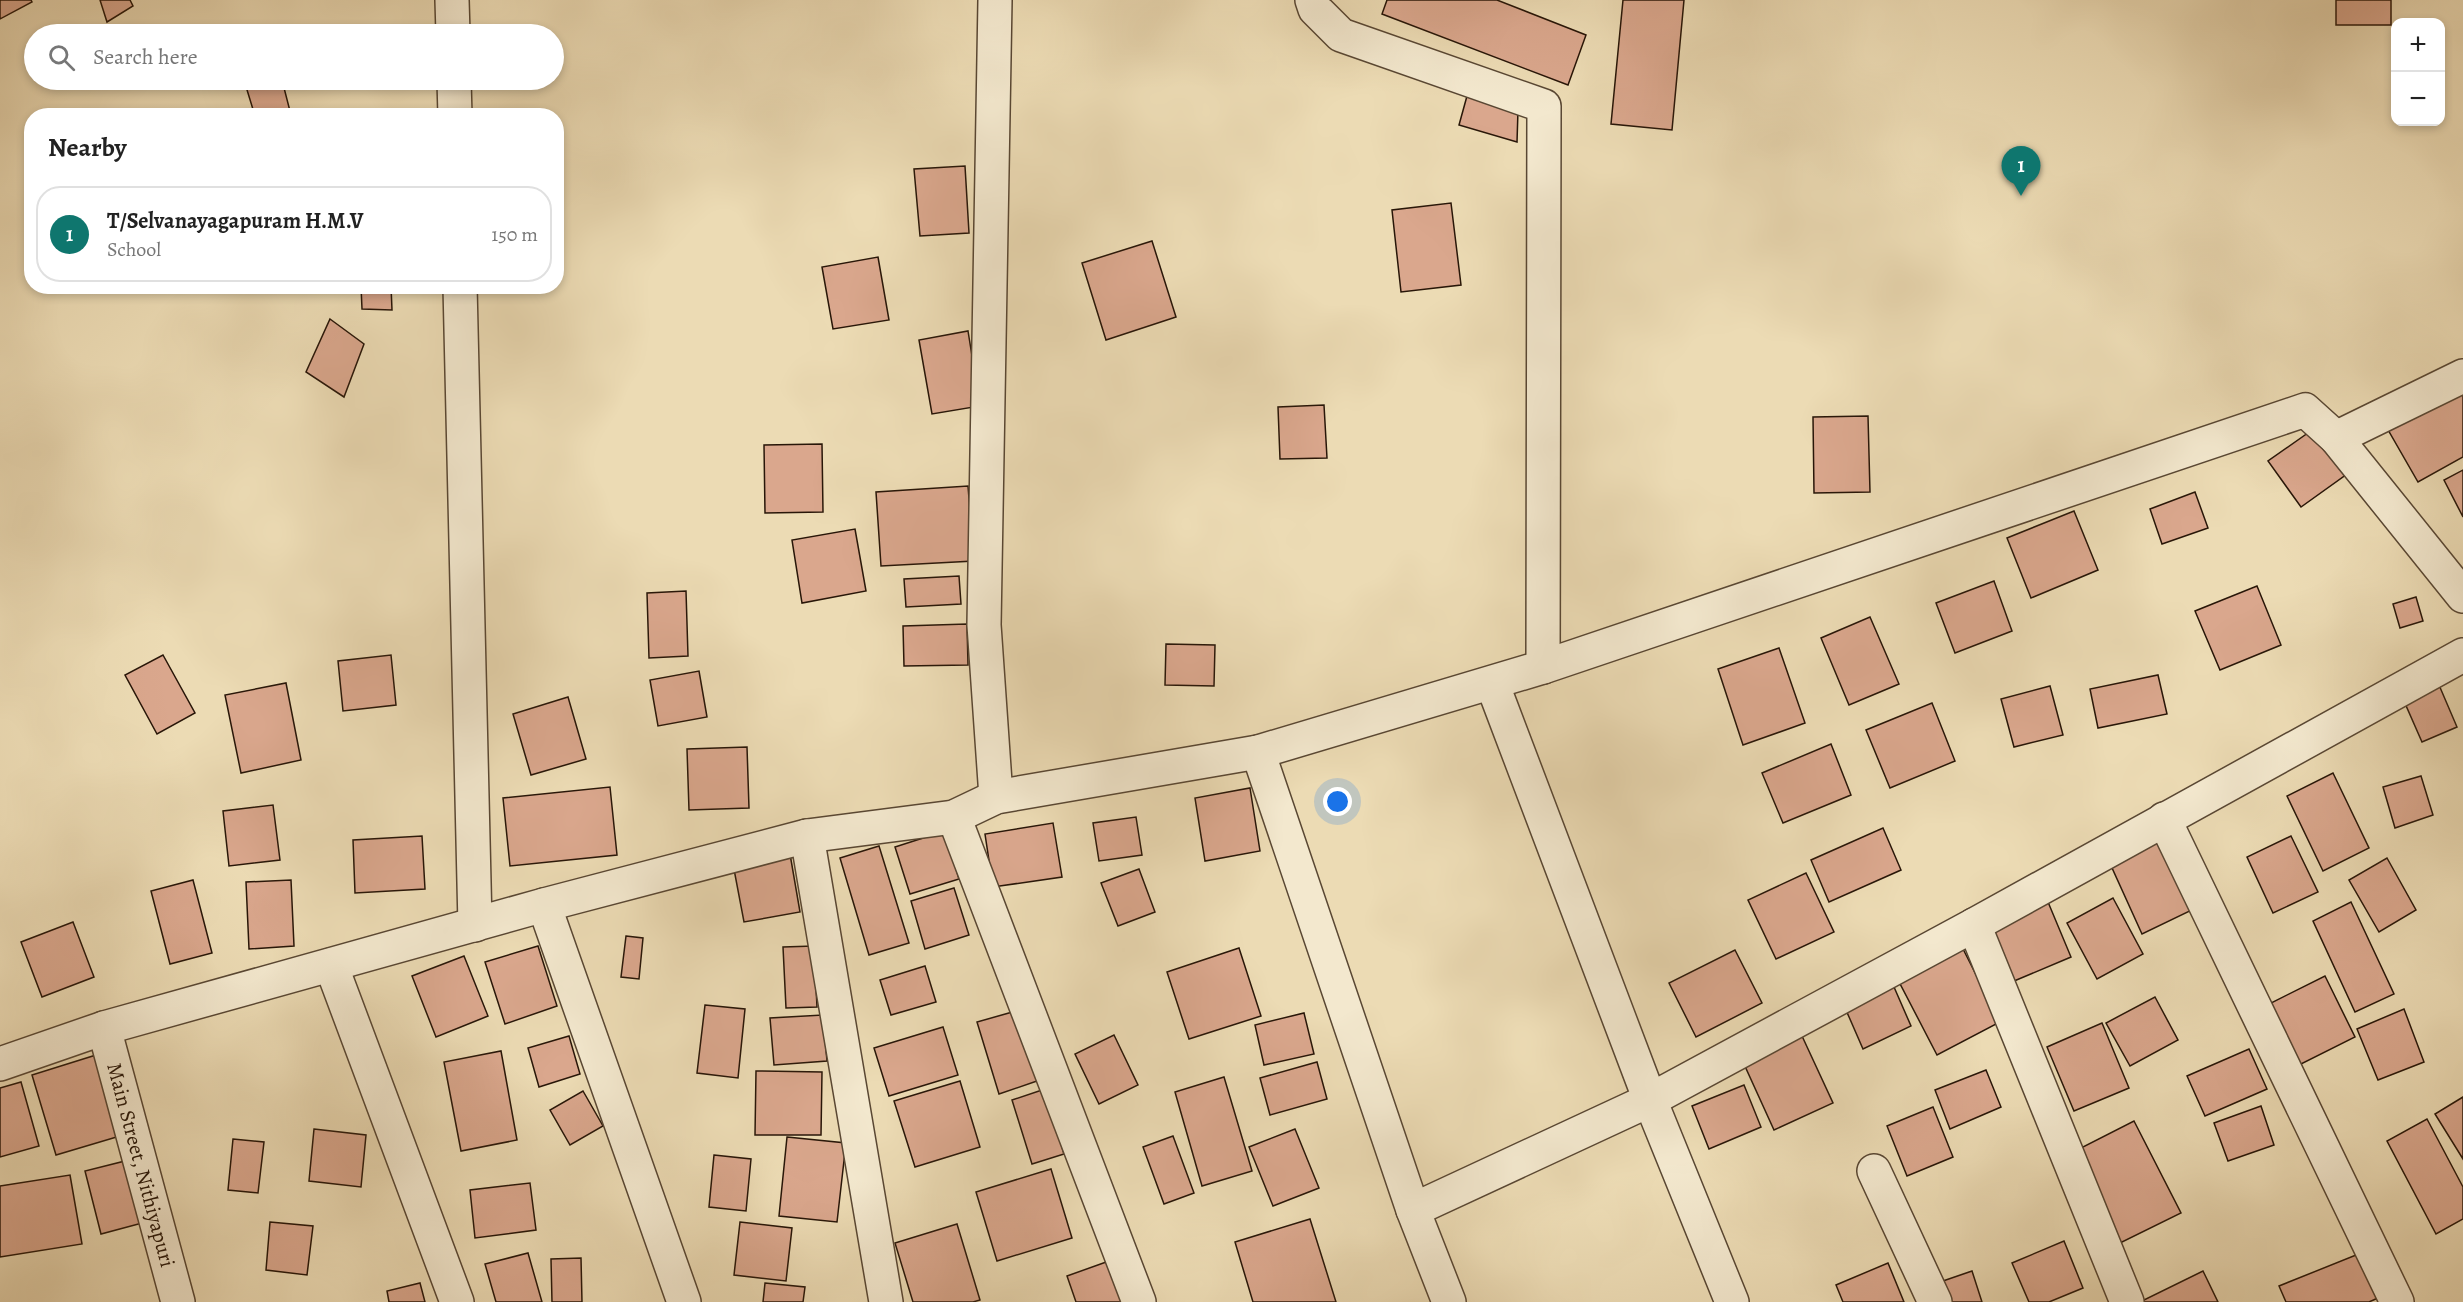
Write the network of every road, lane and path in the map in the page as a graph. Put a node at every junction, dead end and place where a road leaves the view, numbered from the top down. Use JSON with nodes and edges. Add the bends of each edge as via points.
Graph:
{"nodes":[{"id":1,"x":452,"y":0,"type":"edge"},
{"id":2,"x":995,"y":0,"type":"edge"},
{"id":3,"x":1312,"y":0,"type":"edge"},
{"id":4,"x":453,"y":24,"type":"edge"},
{"id":5,"x":454,"y":90,"type":"edge"},
{"id":6,"x":455,"y":108,"type":"edge"},
{"id":7,"x":459,"y":294,"type":"edge"},
{"id":8,"x":2463,"y":376,"type":"edge"},
{"id":9,"x":2336,"y":438,"type":"junction"},
{"id":10,"x":2463,"y":596,"type":"edge"},
{"id":11,"x":2463,"y":655,"type":"edge"},
{"id":12,"x":1543,"y":667,"type":"junction"},
{"id":13,"x":1492,"y":682,"type":"junction"},
{"id":14,"x":1258,"y":752,"type":"junction"},
{"id":15,"x":996,"y":797,"type":"junction"},
{"id":16,"x":954,"y":818,"type":"junction"},
{"id":17,"x":2164,"y":819,"type":"junction"},
{"id":18,"x":807,"y":836,"type":"junction"},
{"id":19,"x":544,"y":905,"type":"junction"},
{"id":20,"x":475,"y":925,"type":"junction"},
{"id":21,"x":1974,"y":925,"type":"junction"},
{"id":22,"x":331,"y":966,"type":"junction"},
{"id":23,"x":104,"y":1028,"type":"junction"},
{"id":24,"x":0,"y":1064,"type":"edge"},
{"id":25,"x":1650,"y":1100,"type":"junction"},
{"id":26,"x":1874,"y":1171,"type":"dead end"},
{"id":27,"x":1413,"y":1210,"type":"junction"},
{"id":28,"x":178,"y":1302,"type":"edge"},
{"id":29,"x":457,"y":1302,"type":"edge"},
{"id":30,"x":684,"y":1302,"type":"edge"},
{"id":31,"x":886,"y":1302,"type":"edge"},
{"id":32,"x":1139,"y":1302,"type":"edge"},
{"id":33,"x":1449,"y":1302,"type":"edge"},
{"id":34,"x":1732,"y":1302,"type":"edge"},
{"id":35,"x":1935,"y":1302,"type":"edge"},
{"id":36,"x":2127,"y":1302,"type":"edge"},
{"id":37,"x":2397,"y":1302,"type":"edge"}],
"edges":[{"from":1,"to":4,"type":"street"},
{"from":2,"to":15,"type":"street","via":[[984,625]]},
{"from":3,"to":12,"type":"street","via":[[1315,9],[1341,35],[1544,106]]},
{"from":5,"to":6,"type":"street"},
{"from":7,"to":20,"type":"street"},
{"from":8,"to":9,"type":"street"},
{"from":9,"to":10,"type":"street"},
{"from":9,"to":12,"type":"street","via":[[2305,410]]},
{"from":11,"to":17,"type":"street"},
{"from":12,"to":13,"type":"street"},
{"from":13,"to":14,"type":"street"},
{"from":13,"to":25,"type":"street"},
{"from":14,"to":15,"type":"street"},
{"from":14,"to":27,"type":"street"},
{"from":15,"to":16,"type":"street"},
{"from":16,"to":18,"type":"street"},
{"from":16,"to":32,"type":"street"},
{"from":17,"to":21,"type":"street"},
{"from":17,"to":37,"type":"street"},
{"from":18,"to":19,"type":"street"},
{"from":18,"to":31,"type":"street"},
{"from":19,"to":20,"type":"street"},
{"from":19,"to":30,"type":"street"},
{"from":20,"to":22,"type":"street"},
{"from":21,"to":25,"type":"street"},
{"from":21,"to":36,"type":"street"},
{"from":22,"to":23,"type":"street"},
{"from":22,"to":29,"type":"street"},
{"from":23,"to":24,"type":"street"},
{"from":23,"to":28,"type":"street","name":"Main Street, Nithiyapuri"},
{"from":25,"to":27,"type":"street"},
{"from":25,"to":34,"type":"street"},
{"from":26,"to":35,"type":"street"},
{"from":27,"to":33,"type":"street"}]}
